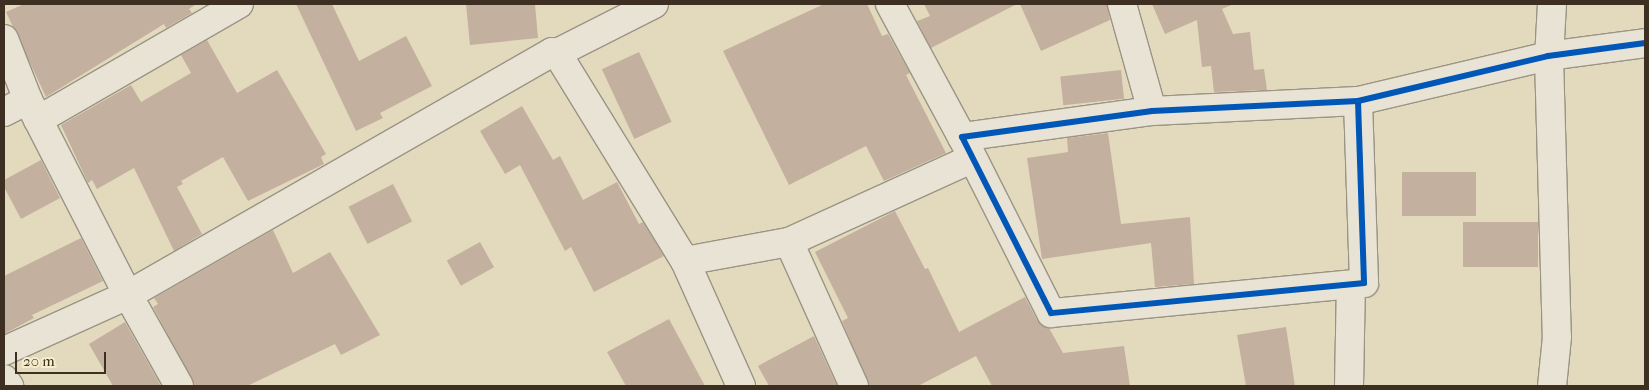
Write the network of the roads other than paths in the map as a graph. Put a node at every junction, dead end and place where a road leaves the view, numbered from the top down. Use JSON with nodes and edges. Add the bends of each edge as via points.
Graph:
{"nodes":[{"id":1,"x":240,"y":4,"type":"edge"},
{"id":2,"x":654,"y":4,"type":"edge"},
{"id":3,"x":890,"y":4,"type":"edge"},
{"id":4,"x":1122,"y":4,"type":"edge"},
{"id":5,"x":1552,"y":4,"type":"edge"},
{"id":6,"x":4,"y":39,"type":"edge"},
{"id":7,"x":1645,"y":43,"type":"edge"},
{"id":8,"x":557,"y":53,"type":"junction"},
{"id":9,"x":1550,"y":57,"type":"junction"},
{"id":10,"x":1358,"y":102,"type":"junction"},
{"id":11,"x":33,"y":110,"type":"junction"},
{"id":12,"x":1152,"y":111,"type":"junction"},
{"id":13,"x":4,"y":112,"type":"edge"},
{"id":14,"x":966,"y":148,"type":"junction"},
{"id":15,"x":789,"y":242,"type":"junction"},
{"id":16,"x":685,"y":261,"type":"junction"},
{"id":17,"x":1351,"y":285,"type":"junction"},
{"id":18,"x":128,"y":295,"type":"junction"},
{"id":19,"x":4,"y":351,"type":"edge"},
{"id":20,"x":4,"y":379,"type":"edge"},
{"id":21,"x":9,"y":386,"type":"edge"},
{"id":22,"x":179,"y":386,"type":"edge"},
{"id":23,"x":741,"y":386,"type":"edge"},
{"id":24,"x":854,"y":386,"type":"edge"},
{"id":25,"x":1350,"y":386,"type":"edge"},
{"id":26,"x":1552,"y":386,"type":"edge"}],
"edges":[{"from":1,"to":11,"type":"street"},
{"from":2,"to":8,"type":"street"},
{"from":3,"to":14,"type":"street"},
{"from":4,"to":12,"type":"street"},
{"from":5,"to":9,"type":"street"},
{"from":6,"to":11,"type":"street"},
{"from":7,"to":9,"type":"street"},
{"from":8,"to":16,"type":"street"},
{"from":8,"to":18,"type":"street","via":[[552,52]]},
{"from":9,"to":10,"type":"street"},
{"from":9,"to":26,"type":"street","via":[[1556,337]]},
{"from":10,"to":12,"type":"street"},
{"from":10,"to":17,"type":"street","via":[[1364,283]]},
{"from":11,"to":13,"type":"street"},
{"from":11,"to":18,"type":"street"},
{"from":12,"to":14,"type":"street"},
{"from":14,"to":15,"type":"street"},
{"from":14,"to":17,"type":"street","via":[[1051,313]]},
{"from":15,"to":16,"type":"street"},
{"from":15,"to":24,"type":"street"},
{"from":16,"to":23,"type":"street"},
{"from":17,"to":25,"type":"street"},
{"from":18,"to":19,"type":"street"},
{"from":18,"to":22,"type":"street"},
{"from":20,"to":21,"type":"street"}]}
